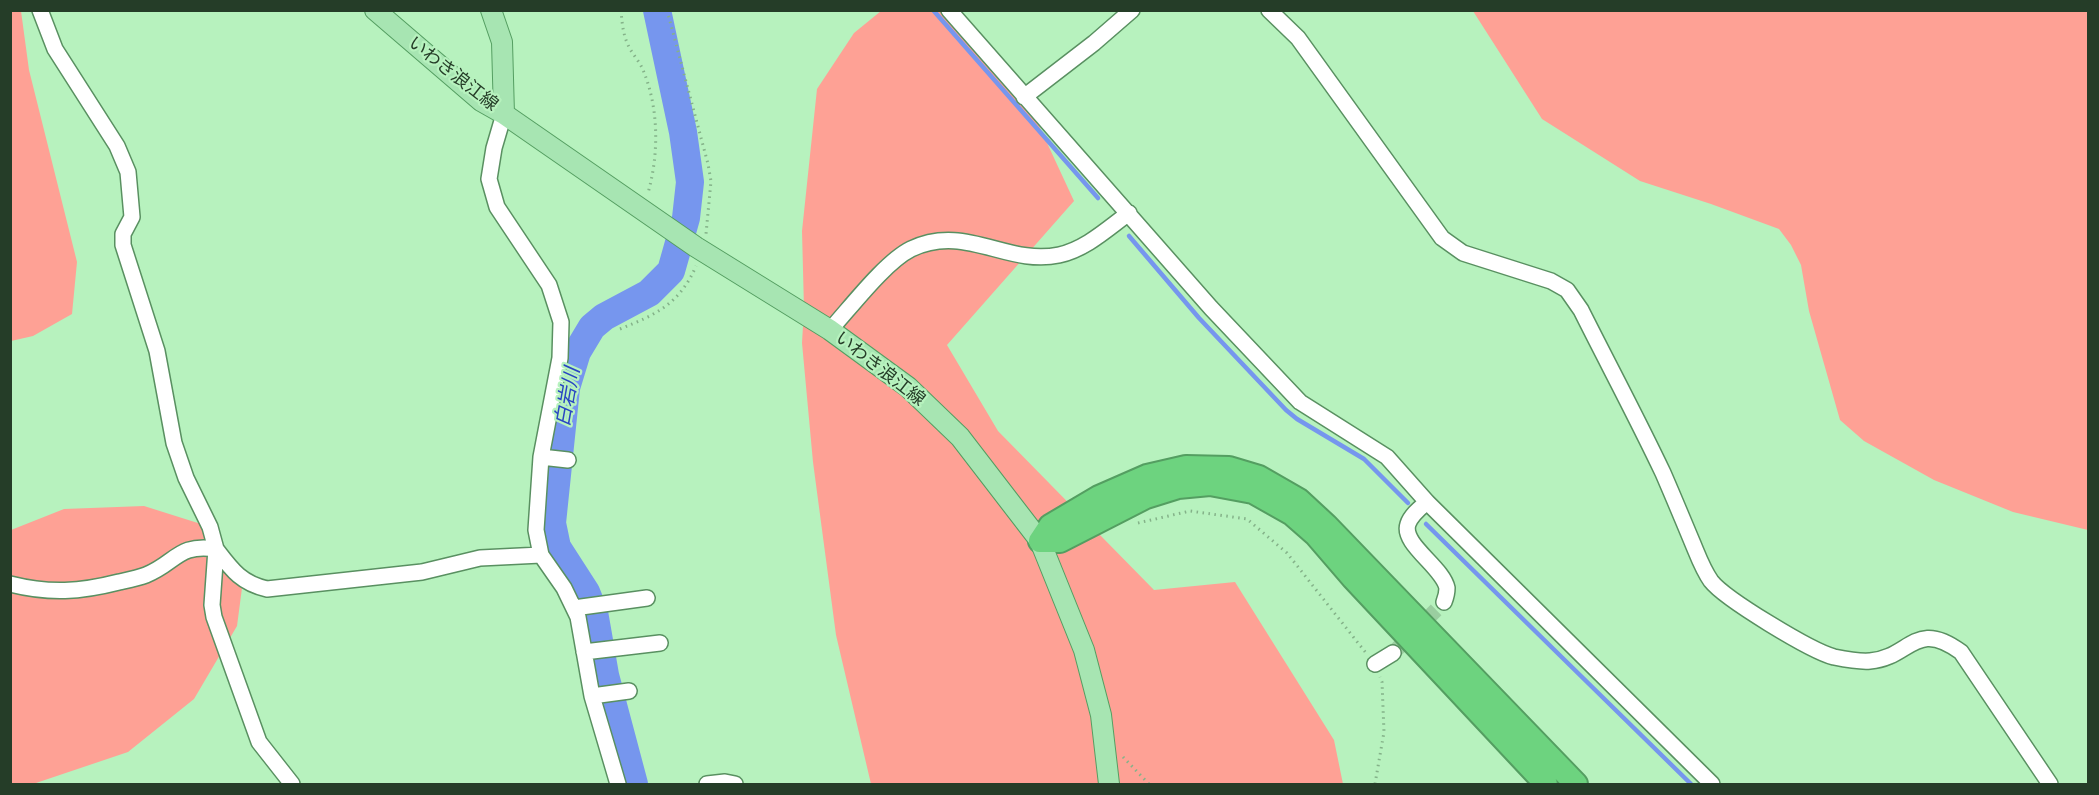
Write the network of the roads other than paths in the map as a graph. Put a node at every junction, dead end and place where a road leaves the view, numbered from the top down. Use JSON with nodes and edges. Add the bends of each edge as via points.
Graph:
{"nodes":[{"id":1,"x":40,"y":10,"type":"edge"},
{"id":2,"x":375,"y":10,"type":"edge"},
{"id":3,"x":491,"y":10,"type":"edge"},
{"id":4,"x":949,"y":10,"type":"edge"},
{"id":5,"x":1132,"y":10,"type":"edge"},
{"id":6,"x":1269,"y":10,"type":"edge"},
{"id":7,"x":1024,"y":97,"type":"junction"},
{"id":8,"x":504,"y":114,"type":"junction"},
{"id":9,"x":1129,"y":213,"type":"junction"},
{"id":10,"x":830,"y":330,"type":"junction"},
{"id":11,"x":545,"y":458,"type":"junction"},
{"id":12,"x":568,"y":460,"type":"dead end"},
{"id":13,"x":1427,"y":502,"type":"junction"},
{"id":14,"x":1040,"y":541,"type":"junction"},
{"id":15,"x":216,"y":549,"type":"junction"},
{"id":16,"x":541,"y":555,"type":"junction"},
{"id":17,"x":10,"y":584,"type":"edge"},
{"id":18,"x":647,"y":598,"type":"dead end"},
{"id":19,"x":1444,"y":602,"type":"dead end"},
{"id":20,"x":584,"y":607,"type":"junction"},
{"id":21,"x":660,"y":643,"type":"dead end"},
{"id":22,"x":593,"y":651,"type":"junction"},
{"id":23,"x":1393,"y":653,"type":"tunnel mouth"},
{"id":24,"x":1375,"y":664,"type":"road end"},
{"id":25,"x":291,"y":784,"type":"edge"},
{"id":26,"x":618,"y":784,"type":"edge"},
{"id":27,"x":707,"y":784,"type":"edge"},
{"id":28,"x":735,"y":784,"type":"edge"},
{"id":29,"x":1109,"y":784,"type":"edge"},
{"id":30,"x":1546,"y":784,"type":"edge"},
{"id":31,"x":1576,"y":784,"type":"edge"},
{"id":32,"x":1712,"y":784,"type":"edge"},
{"id":33,"x":2050,"y":784,"type":"edge"}],
"edges":[{"from":1,"to":15,"type":"street","via":[[55,49],[117,146],[128,172],[132,217],[123,234],[123,245],[157,351],[174,443]]},
{"from":2,"to":8,"type":"main road","name":"いわき浪江線","via":[[482,101]]},
{"from":3,"to":8,"type":"main road","name":"いわき浪江線","via":[[502,42]]},
{"from":4,"to":7,"type":"street"},
{"from":5,"to":7,"type":"street"},
{"from":6,"to":33,"type":"street","via":[[1298,38],[1442,238],[1464,253],[1551,281],[1567,290],[1581,310],[1663,473],[1700,561],[1722,593],[1832,657],[1870,662],[1930,637],[1947,642],[1961,652]]},
{"from":7,"to":9,"type":"street"},
{"from":8,"to":10,"type":"main road","name":"いわき浪江線","via":[[699,249]]},
{"from":8,"to":11,"type":"street","via":[[489,179],[498,207],[549,285],[561,322],[560,358]]},
{"from":9,"to":10,"type":"street","via":[[1082,247],[1060,255],[1026,255],[965,240],[927,242],[894,259]]},
{"from":9,"to":13,"type":"street","via":[[1210,308],[1300,402],[1387,457]]},
{"from":10,"to":14,"type":"main road","name":"いわき浪江線","via":[[908,387],[960,437]]},
{"from":11,"to":12,"type":"street"},
{"from":11,"to":16,"type":"street","via":[[536,530]]},
{"from":13,"to":19,"type":"street","via":[[1411,517],[1408,537],[1444,581],[1448,590]]},
{"from":13,"to":32,"type":"street"},
{"from":14,"to":29,"type":"main road","name":"いわき浪江線","via":[[1084,650],[1101,715]]},
{"from":14,"to":30,"type":"highway","via":[[1060,541],[1146,498],[1178,487],[1210,484],[1253,492],[1292,514],[1316,535]]},
{"from":14,"to":31,"type":"highway","via":[[1050,526],[1099,497],[1147,476],[1186,467],[1229,468],[1259,477],[1299,500],[1326,525]]},
{"from":15,"to":16,"type":"street","via":[[251,585],[267,589],[422,572],[480,558]]},
{"from":15,"to":17,"type":"street","via":[[199,546],[146,575],[86,590],[34,590]]},
{"from":15,"to":25,"type":"street","via":[[214,617],[259,742]]},
{"from":16,"to":20,"type":"street","via":[[564,588]]},
{"from":18,"to":20,"type":"street"},
{"from":20,"to":22,"type":"street","via":[[578,617]]},
{"from":21,"to":22,"type":"street"},
{"from":22,"to":26,"type":"street","via":[[609,693]]},
{"from":23,"to":24,"type":"street"},
{"from":27,"to":28,"type":"street"}]}
